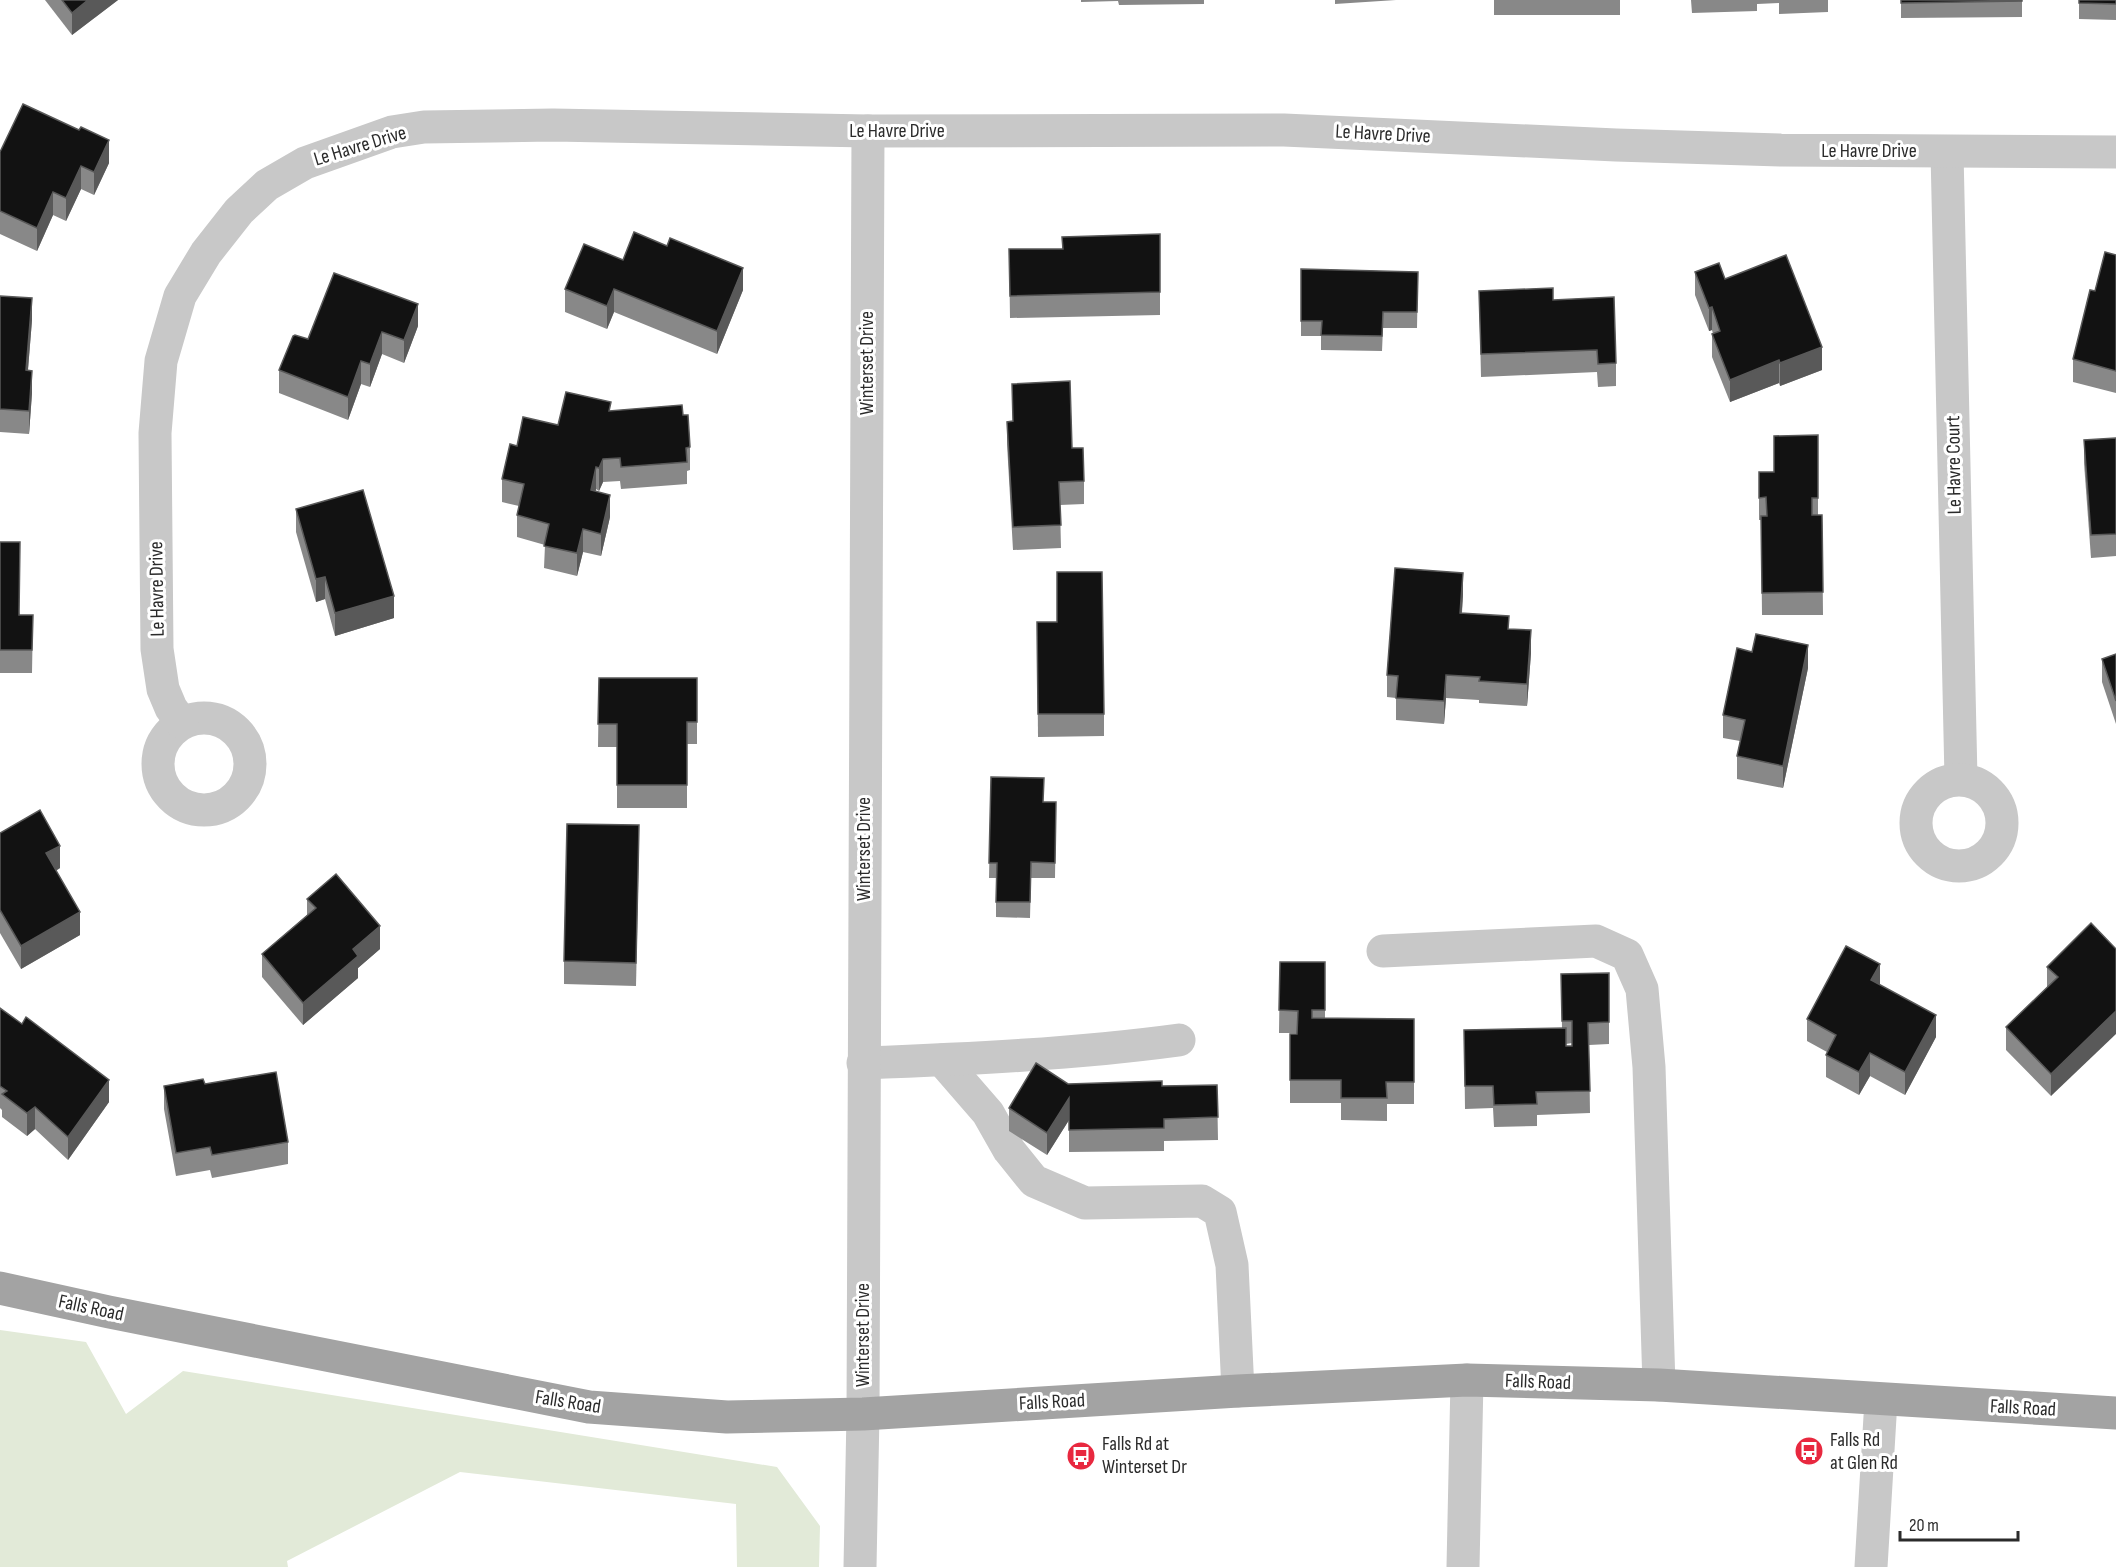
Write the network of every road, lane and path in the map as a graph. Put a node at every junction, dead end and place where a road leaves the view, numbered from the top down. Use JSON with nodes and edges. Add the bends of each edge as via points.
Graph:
{"nodes":[{"id":1,"x":868,"y":131,"type":"junction"},
{"id":2,"x":1947,"y":152,"type":"junction"},
{"id":3,"x":2116,"y":152,"type":"edge"},
{"id":4,"x":182,"y":723,"type":"dead end"},
{"id":5,"x":1961,"y":779,"type":"dead end"},
{"id":6,"x":1383,"y":951,"type":"dead end"},
{"id":7,"x":1179,"y":1040,"type":"dead end"},
{"id":8,"x":942,"y":1060,"type":"junction"},
{"id":9,"x":863,"y":1063,"type":"junction"},
{"id":10,"x":0,"y":1288,"type":"edge"},
{"id":11,"x":1467,"y":1380,"type":"junction"},
{"id":12,"x":1659,"y":1386,"type":"junction"},
{"id":13,"x":1238,"y":1391,"type":"junction"},
{"id":14,"x":1881,"y":1400,"type":"junction"},
{"id":15,"x":2116,"y":1413,"type":"edge"},
{"id":16,"x":863,"y":1414,"type":"junction"},
{"id":17,"x":860,"y":1567,"type":"edge"},
{"id":18,"x":1463,"y":1567,"type":"edge"},
{"id":19,"x":1871,"y":1567,"type":"edge"}],
"edges":[{"from":1,"to":2,"type":"street","name":"Le Havre Drive","via":[[1284,130],[1628,146]]},
{"from":1,"to":4,"type":"street","name":"Le Havre Drive","via":[[553,125],[424,127],[392,132],[306,163],[267,185],[239,211],[206,253],[180,296],[161,361],[155,433],[157,649],[164,689]]},
{"from":1,"to":9,"type":"street","name":"Winterset Drive"},
{"from":2,"to":3,"type":"street","name":"Le Havre Drive"},
{"from":2,"to":5,"type":"street","name":"Le Havre Court"},
{"from":6,"to":12,"type":"street","via":[[1596,941],[1627,955],[1642,988],[1649,1067]]},
{"from":7,"to":8,"type":"street"},
{"from":8,"to":9,"type":"street"},
{"from":8,"to":13,"type":"street","via":[[988,1113],[1009,1150],[1034,1181],[1085,1203],[1202,1201],[1220,1212],[1232,1265]]},
{"from":9,"to":16,"type":"street","name":"Winterset Drive"},
{"from":10,"to":16,"type":"main road","name":"Falls Road","via":[[589,1407],[727,1418]]},
{"from":11,"to":12,"type":"main road","name":"Falls Road"},
{"from":11,"to":13,"type":"main road","name":"Falls Road"},
{"from":11,"to":18,"type":"street"},
{"from":12,"to":14,"type":"main road","name":"Falls Road"},
{"from":13,"to":16,"type":"main road","name":"Falls Road"},
{"from":14,"to":15,"type":"main road","name":"Falls Road"},
{"from":14,"to":19,"type":"street"},
{"from":16,"to":17,"type":"street","name":"Winterset Drive"}]}
